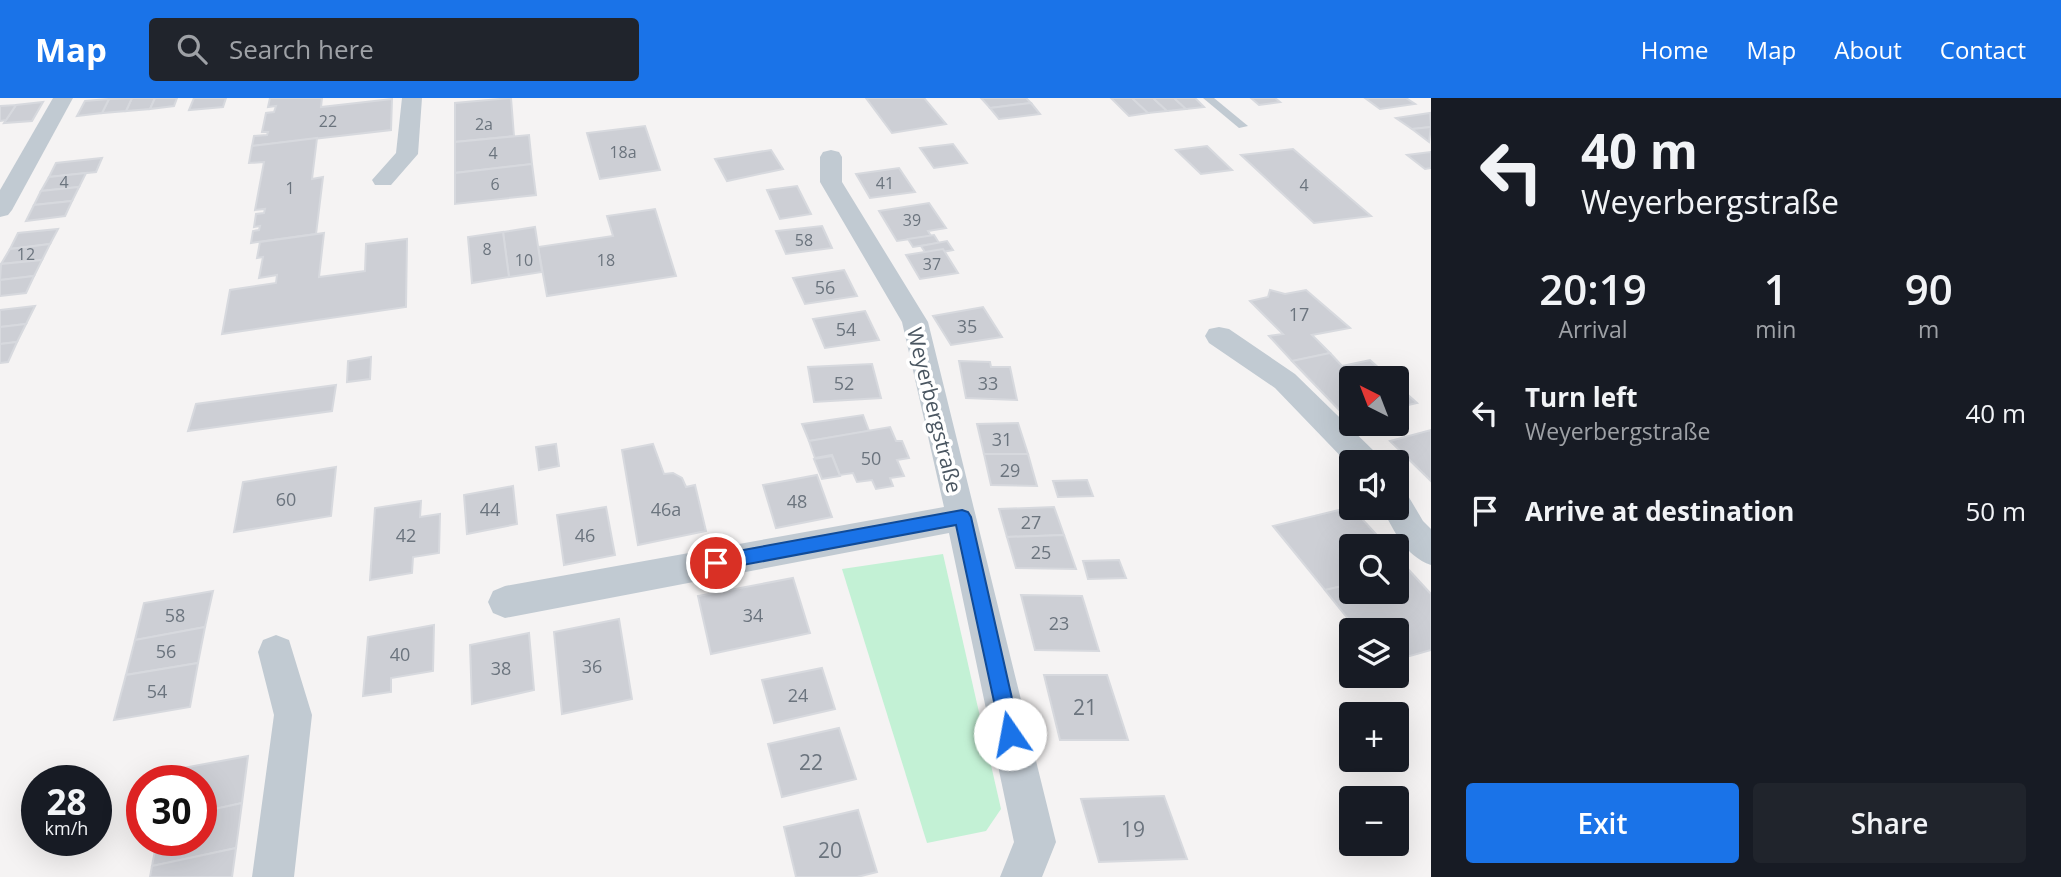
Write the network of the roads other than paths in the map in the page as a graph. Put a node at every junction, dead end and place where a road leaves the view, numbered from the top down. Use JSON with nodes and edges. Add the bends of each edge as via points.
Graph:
{"nodes":[{"id":1,"x":63,"y":98,"type":"edge"},
{"id":2,"x":412,"y":98,"type":"edge"},
{"id":3,"x":1208,"y":98,"type":"edge"},
{"id":4,"x":1243,"y":126,"type":"dead end"},
{"id":5,"x":831,"y":157,"type":"dead end"},
{"id":6,"x":383,"y":180,"type":"dead end"},
{"id":7,"x":0,"y":210,"type":"edge"},
{"id":8,"x":1219,"y":336,"type":"dead end"},
{"id":9,"x":1353,"y":450,"type":"edge"},
{"id":10,"x":962,"y":517,"type":"junction"},
{"id":11,"x":1405,"y":520,"type":"edge"},
{"id":12,"x":1431,"y":551,"type":"edge"},
{"id":13,"x":505,"y":602,"type":"dead end"},
{"id":14,"x":276,"y":652,"type":"dead end"},
{"id":15,"x":274,"y":877,"type":"edge"},
{"id":16,"x":1021,"y":877,"type":"edge"}],
"edges":[{"from":1,"to":7,"type":"street"},
{"from":2,"to":6,"type":"street","via":[[407,154]]},
{"from":3,"to":4,"type":"lane"},
{"from":5,"to":10,"type":"street","name":"Weyerbergstraße","via":[[831,182],[915,322]]},
{"from":8,"to":9,"type":"street","via":[[1285,382]]},
{"from":10,"to":13,"type":"street","name":"Weyerbergstraße"},
{"from":10,"to":16,"type":"street","name":"Weyerbergstraße","via":[[1035,842]]},
{"from":11,"to":12,"type":"street"},
{"from":14,"to":15,"type":"street","via":[[293,715]]}]}
